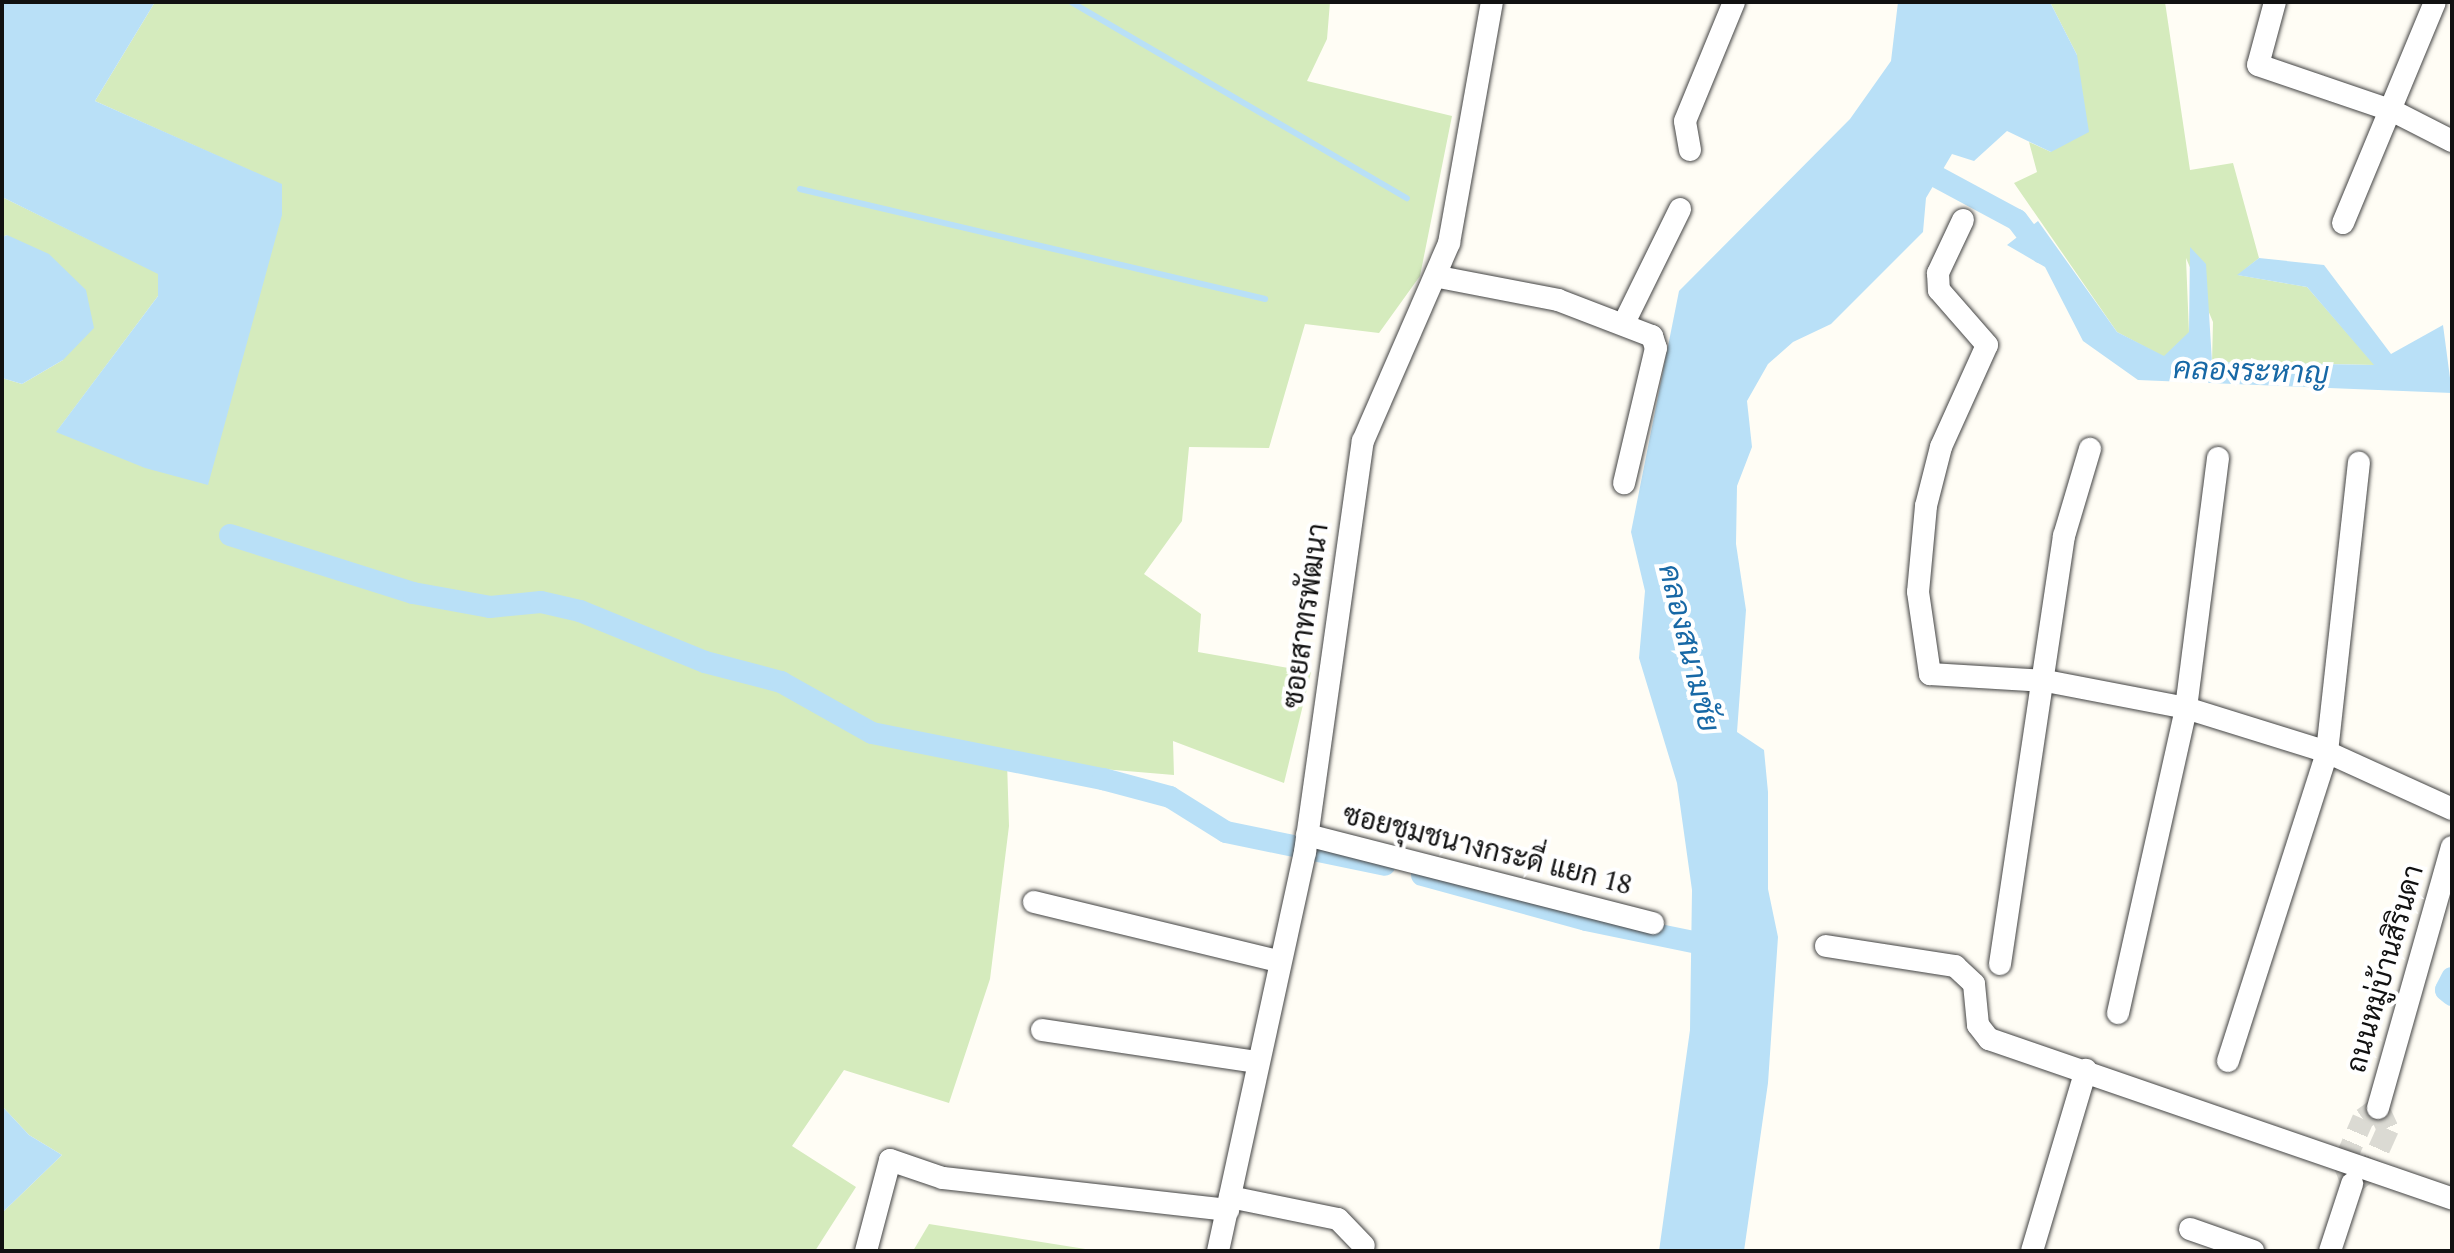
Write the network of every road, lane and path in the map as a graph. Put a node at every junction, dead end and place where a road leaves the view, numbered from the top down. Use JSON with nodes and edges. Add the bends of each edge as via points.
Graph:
{"nodes":[{"id":1,"x":1492,"y":2,"type":"edge"},
{"id":2,"x":1734,"y":2,"type":"edge"},
{"id":3,"x":2275,"y":2,"type":"edge"},
{"id":4,"x":2435,"y":2,"type":"edge"},
{"id":5,"x":2393,"y":111,"type":"junction"},
{"id":6,"x":2452,"y":141,"type":"edge"},
{"id":7,"x":1690,"y":150,"type":"dead end"},
{"id":8,"x":1680,"y":209,"type":"dead end"},
{"id":9,"x":1963,"y":220,"type":"dead end"},
{"id":10,"x":2343,"y":223,"type":"dead end"},
{"id":11,"x":1439,"y":277,"type":"junction"},
{"id":12,"x":1624,"y":323,"type":"junction"},
{"id":13,"x":2090,"y":449,"type":"dead end"},
{"id":14,"x":2218,"y":458,"type":"dead end"},
{"id":15,"x":2359,"y":463,"type":"dead end"},
{"id":16,"x":1624,"y":483,"type":"dead end"},
{"id":17,"x":2046,"y":681,"type":"junction"},
{"id":18,"x":2186,"y":708,"type":"junction"},
{"id":19,"x":2327,"y":752,"type":"junction"},
{"id":20,"x":2452,"y":809,"type":"edge"},
{"id":21,"x":1306,"y":843,"type":"junction"},
{"id":22,"x":2452,"y":847,"type":"edge"},
{"id":23,"x":1034,"y":902,"type":"dead end"},
{"id":24,"x":1653,"y":923,"type":"dead end"},
{"id":25,"x":1826,"y":946,"type":"dead end"},
{"id":26,"x":1278,"y":961,"type":"junction"},
{"id":27,"x":2000,"y":964,"type":"dead end"},
{"id":28,"x":2118,"y":1013,"type":"dead end"},
{"id":29,"x":1042,"y":1030,"type":"dead end"},
{"id":30,"x":2228,"y":1061,"type":"dead end"},
{"id":31,"x":1257,"y":1062,"type":"junction"},
{"id":32,"x":2086,"y":1070,"type":"junction"},
{"id":33,"x":2378,"y":1108,"type":"tunnel mouth"},
{"id":34,"x":2352,"y":1184,"type":"dead end"},
{"id":35,"x":2452,"y":1198,"type":"edge"},
{"id":36,"x":1229,"y":1204,"type":"junction"},
{"id":37,"x":2190,"y":1229,"type":"dead end"},
{"id":38,"x":1364,"y":1246,"type":"dead end"},
{"id":39,"x":866,"y":1251,"type":"edge"},
{"id":40,"x":1218,"y":1251,"type":"edge"},
{"id":41,"x":2032,"y":1251,"type":"edge"},
{"id":42,"x":2253,"y":1251,"type":"edge"},
{"id":43,"x":2330,"y":1251,"type":"edge"}],
"edges":[{"from":1,"to":11,"type":"street","name":"ซอยสาทรพัฒนา"},
{"from":2,"to":7,"type":"street","via":[[1685,121]]},
{"from":3,"to":5,"type":"street","via":[[2258,65]]},
{"from":4,"to":5,"type":"street"},
{"from":5,"to":6,"type":"street"},
{"from":5,"to":10,"type":"street"},
{"from":8,"to":12,"type":"street"},
{"from":9,"to":17,"type":"street","via":[[1938,273],[1939,290],[1987,345],[1941,447],[1926,506],[1918,592],[1930,674]]},
{"from":11,"to":12,"type":"street","via":[[1558,300]]},
{"from":11,"to":21,"type":"street","name":"ซอยสาทรพัฒนา","via":[[1363,441]]},
{"from":12,"to":16,"type":"street","via":[[1657,341]]},
{"from":13,"to":17,"type":"street","via":[[2064,536]]},
{"from":14,"to":18,"type":"street"},
{"from":15,"to":19,"type":"street"},
{"from":17,"to":18,"type":"street"},
{"from":17,"to":27,"type":"street"},
{"from":18,"to":19,"type":"street"},
{"from":18,"to":28,"type":"street"},
{"from":19,"to":20,"type":"street"},
{"from":19,"to":30,"type":"street"},
{"from":21,"to":24,"type":"street","name":"ซอยชุมชนางกระดี่ แยก 18"},
{"from":21,"to":26,"type":"street","name":"ซอยสาทรพัฒนา"},
{"from":22,"to":33,"type":"street","name":"ถนนหมู่บ้านสิรินดา"},
{"from":23,"to":26,"type":"street"},
{"from":25,"to":32,"type":"street","via":[[1955,966],[1974,984],[1981,1034]]},
{"from":26,"to":31,"type":"street","name":"ซอยสาทรพัฒนา"},
{"from":29,"to":31,"type":"street"},
{"from":31,"to":36,"type":"street","name":"ซอยสาทรพัฒนา"},
{"from":32,"to":35,"type":"street"},
{"from":32,"to":41,"type":"street"},
{"from":34,"to":43,"type":"street"},
{"from":36,"to":38,"type":"street","via":[[1338,1219]]},
{"from":36,"to":39,"type":"street","via":[[943,1178],[890,1160]]},
{"from":36,"to":40,"type":"street","name":"ซอยสาทรพัฒนา"},
{"from":37,"to":42,"type":"street"}]}
